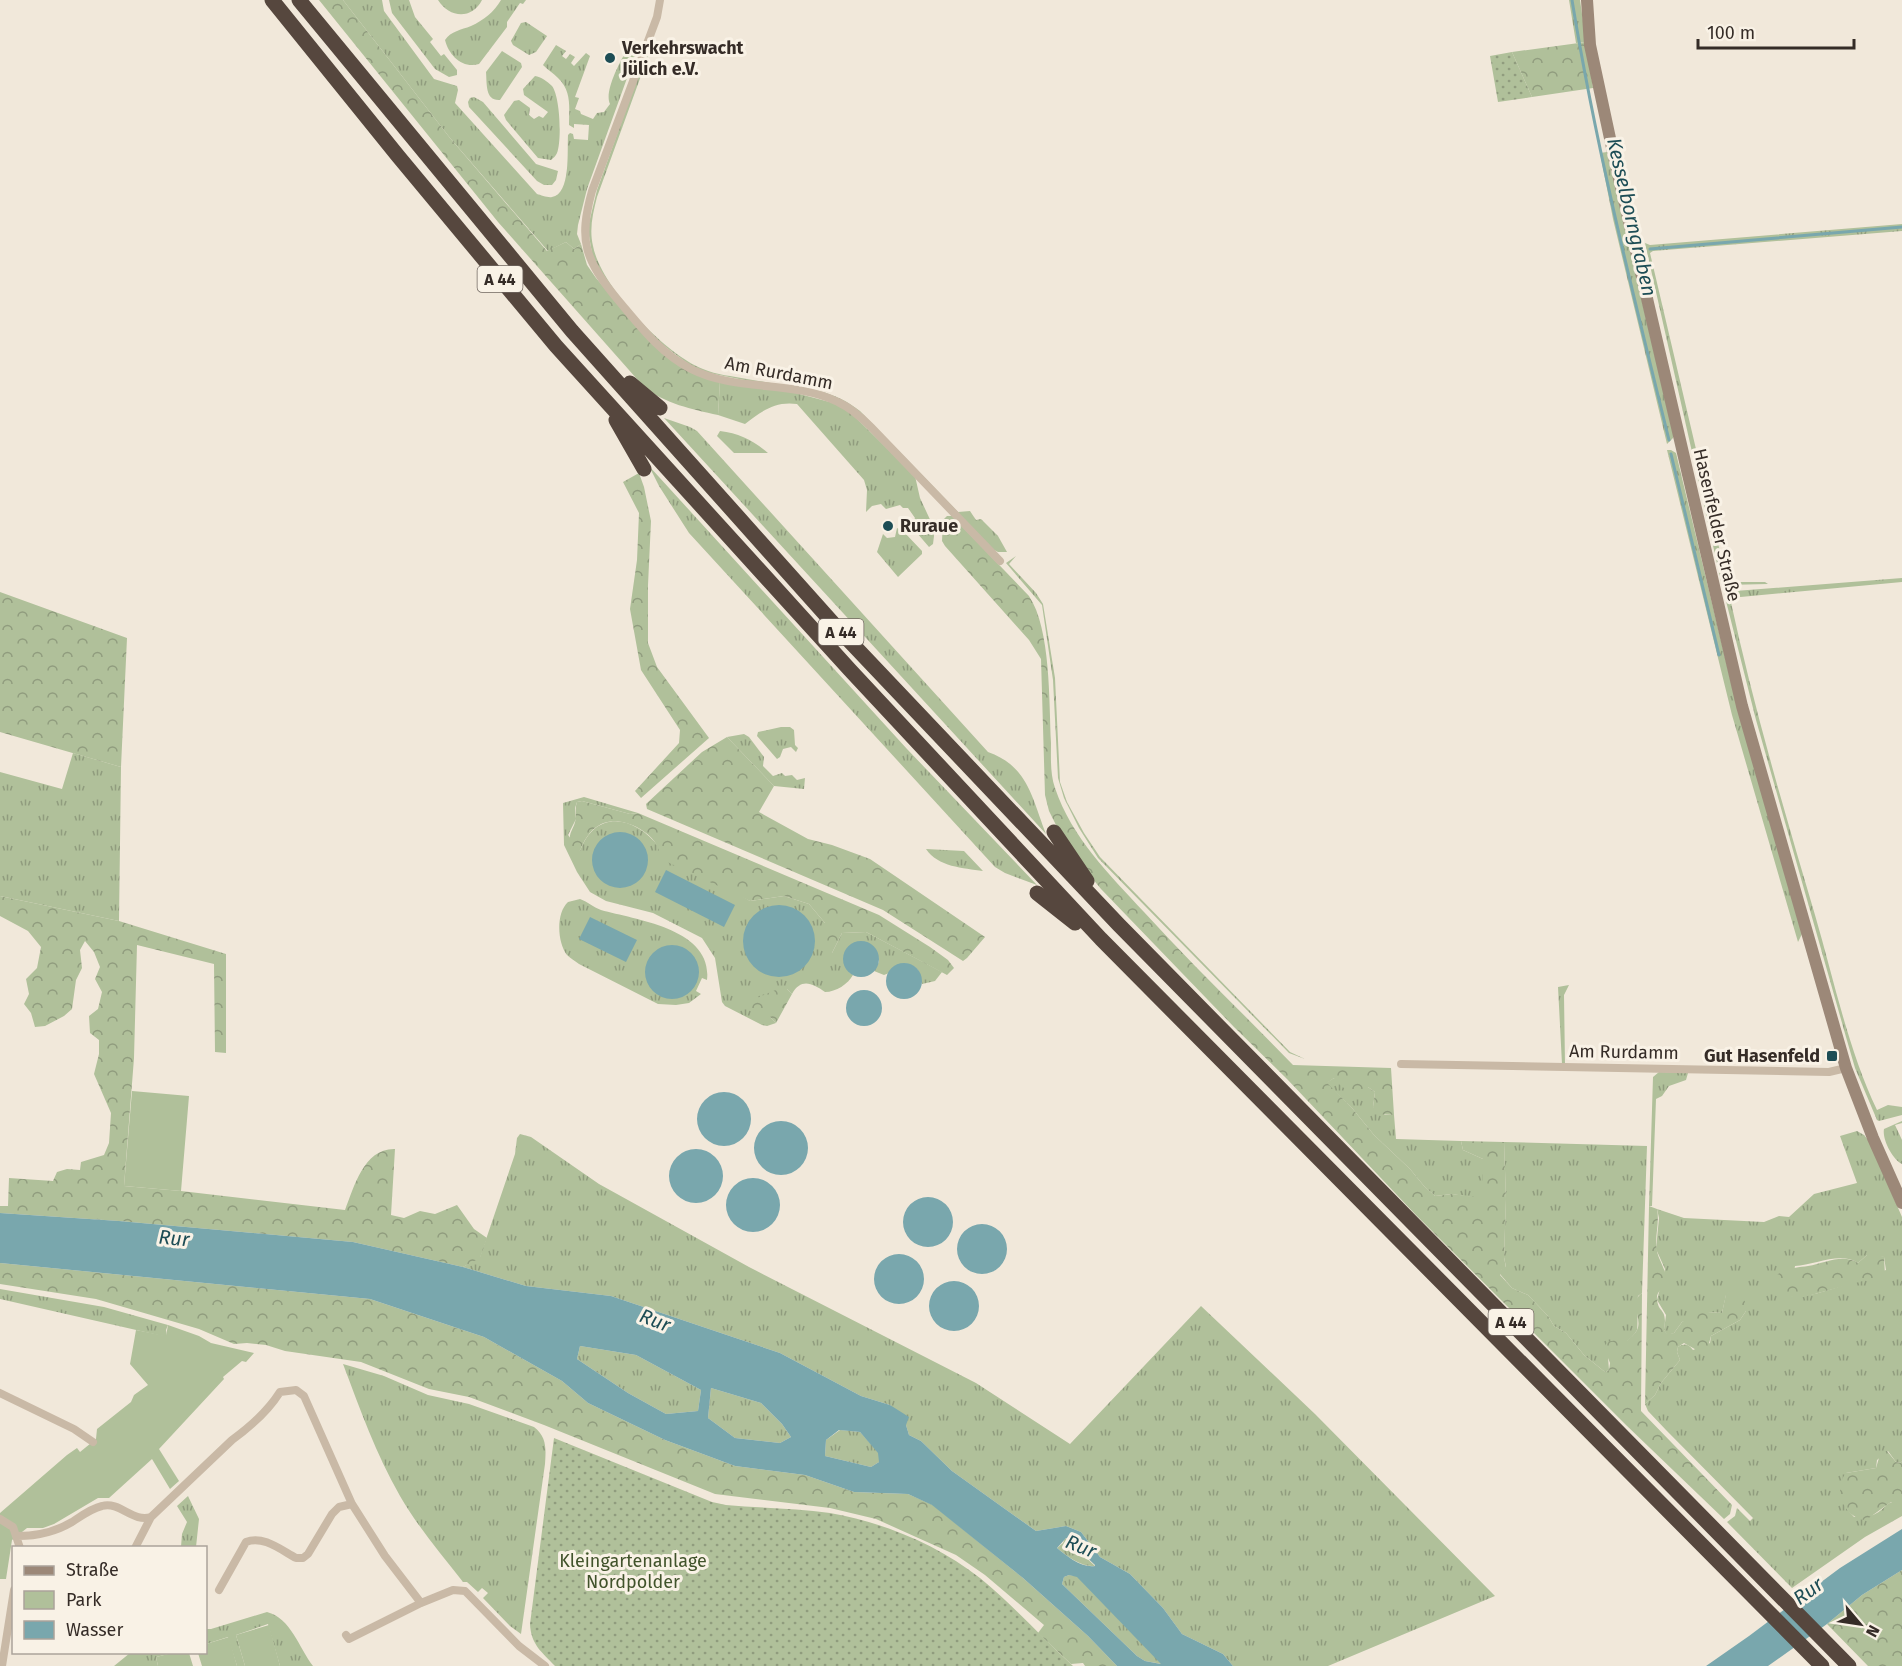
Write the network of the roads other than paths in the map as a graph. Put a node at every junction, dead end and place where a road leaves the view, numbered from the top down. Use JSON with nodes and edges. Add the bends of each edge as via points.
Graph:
{"nodes":[{"id":1,"x":272,"y":0,"type":"edge"},
{"id":2,"x":299,"y":0,"type":"edge"},
{"id":3,"x":660,"y":0,"type":"edge"},
{"id":4,"x":1587,"y":0,"type":"edge"},
{"id":5,"x":572,"y":331,"type":"junction"},
{"id":6,"x":605,"y":399,"type":"junction"},
{"id":7,"x":660,"y":408,"type":"dead end"},
{"id":8,"x":644,"y":469,"type":"dead end"},
{"id":9,"x":1000,"y":561,"type":"dead end"},
{"id":10,"x":1054,"y":832,"type":"dead end"},
{"id":11,"x":1038,"y":893,"type":"dead end"},
{"id":12,"x":1119,"y":925,"type":"junction"},
{"id":13,"x":1149,"y":988,"type":"junction"},
{"id":14,"x":1401,"y":1064,"type":"dead end"},
{"id":15,"x":1846,"y":1068,"type":"junction"},
{"id":16,"x":1902,"y":1203,"type":"edge"},
{"id":17,"x":0,"y":1393,"type":"edge"},
{"id":18,"x":93,"y":1442,"type":"dead end"},
{"id":19,"x":352,"y":1504,"type":"junction"},
{"id":20,"x":151,"y":1517,"type":"junction"},
{"id":21,"x":0,"y":1519,"type":"edge"},
{"id":22,"x":18,"y":1536,"type":"junction"},
{"id":23,"x":20,"y":1546,"type":"edge"},
{"id":24,"x":136,"y":1546,"type":"edge"},
{"id":25,"x":219,"y":1590,"type":"dead end"},
{"id":26,"x":12,"y":1603,"type":"edge"},
{"id":27,"x":421,"y":1603,"type":"junction"},
{"id":28,"x":346,"y":1635,"type":"dead end"},
{"id":29,"x":2,"y":1666,"type":"edge"},
{"id":30,"x":545,"y":1666,"type":"edge"},
{"id":31,"x":1822,"y":1666,"type":"edge"},
{"id":32,"x":1849,"y":1666,"type":"edge"}],
"edges":[{"from":1,"to":6,"type":"highway","number":"A 44","via":[[556,346]]},
{"from":2,"to":5,"type":"highway","number":"A 44"},
{"from":3,"to":9,"type":"street","name":"Am Rurdamm","via":[[585,216],[585,243],[600,279],[657,345],[691,369],[734,381],[822,396],[851,409]]},
{"from":4,"to":15,"type":"street","name":"Hasenfelder Straße","via":[[1599,91],[1713,591]]},
{"from":5,"to":7,"type":"highway"},
{"from":5,"to":12,"type":"highway","number":"A 44","via":[[840,631]]},
{"from":6,"to":8,"type":"highway"},
{"from":6,"to":13,"type":"highway","number":"A 44","via":[[850,670]]},
{"from":10,"to":12,"type":"highway"},
{"from":11,"to":13,"type":"highway"},
{"from":12,"to":32,"type":"highway","number":"A 44"},
{"from":13,"to":31,"type":"highway","number":"A 44"},
{"from":14,"to":15,"type":"street","name":"Am Rurdamm","via":[[1829,1072]]},
{"from":15,"to":16,"type":"street","name":"Hasenfelder Straße"},
{"from":17,"to":18,"type":"street"},
{"from":19,"to":20,"type":"street","via":[[304,1396],[287,1389]]},
{"from":19,"to":25,"type":"street","via":[[339,1507],[332,1514],[303,1558],[262,1540],[246,1542]]},
{"from":19,"to":27,"type":"street"},
{"from":20,"to":22,"type":"street","via":[[139,1519],[102,1505],[47,1533]]},
{"from":20,"to":24,"type":"street"},
{"from":21,"to":22,"type":"street","via":[[13,1527]]},
{"from":22,"to":23,"type":"street"},
{"from":26,"to":29,"type":"street"},
{"from":27,"to":28,"type":"street","via":[[348,1639]]},
{"from":27,"to":30,"type":"street","via":[[453,1590],[465,1591],[519,1646]]}]}
